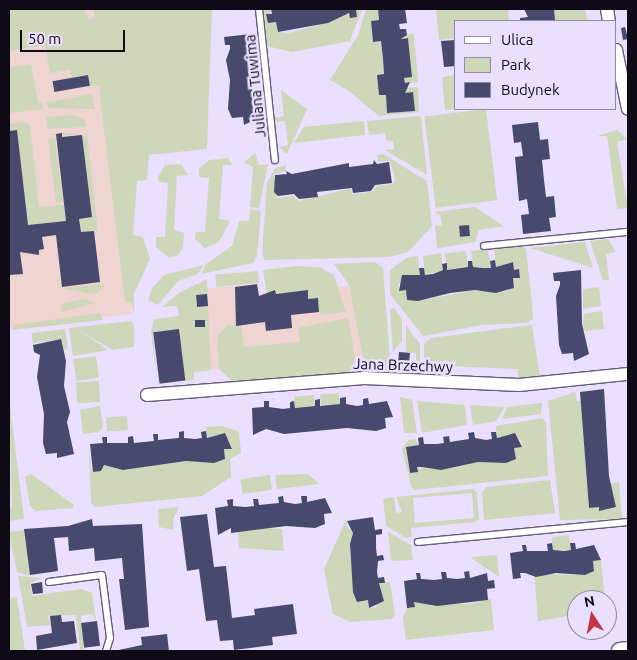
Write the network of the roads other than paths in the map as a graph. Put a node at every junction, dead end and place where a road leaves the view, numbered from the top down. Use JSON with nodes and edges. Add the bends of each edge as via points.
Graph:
{"nodes":[{"id":1,"x":259,"y":9,"type":"edge"},
{"id":2,"x":617,"y":55,"type":"edge"},
{"id":3,"x":628,"y":109,"type":"edge"},
{"id":4,"x":275,"y":160,"type":"dead end"},
{"id":5,"x":628,"y":232,"type":"edge"},
{"id":6,"x":484,"y":246,"type":"dead end"},
{"id":7,"x":628,"y":374,"type":"edge"},
{"id":8,"x":147,"y":395,"type":"dead end"},
{"id":9,"x":628,"y":522,"type":"edge"},
{"id":10,"x":418,"y":542,"type":"dead end"},
{"id":11,"x":49,"y":582,"type":"dead end"},
{"id":12,"x":628,"y":650,"type":"edge"},
{"id":13,"x":106,"y":651,"type":"edge"},
{"id":14,"x":620,"y":651,"type":"edge"}],
"edges":[{"from":1,"to":4,"type":"lane","name":"Juliana Tuwima"},
{"from":2,"to":3,"type":"street"},
{"from":5,"to":6,"type":"lane"},
{"from":7,"to":8,"type":"street","name":"Jana Brzechwy","via":[[519,386],[364,378]]},
{"from":9,"to":10,"type":"lane"},
{"from":11,"to":13,"type":"lane","via":[[102,575],[110,638]]},
{"from":12,"to":14,"type":"street"}]}
